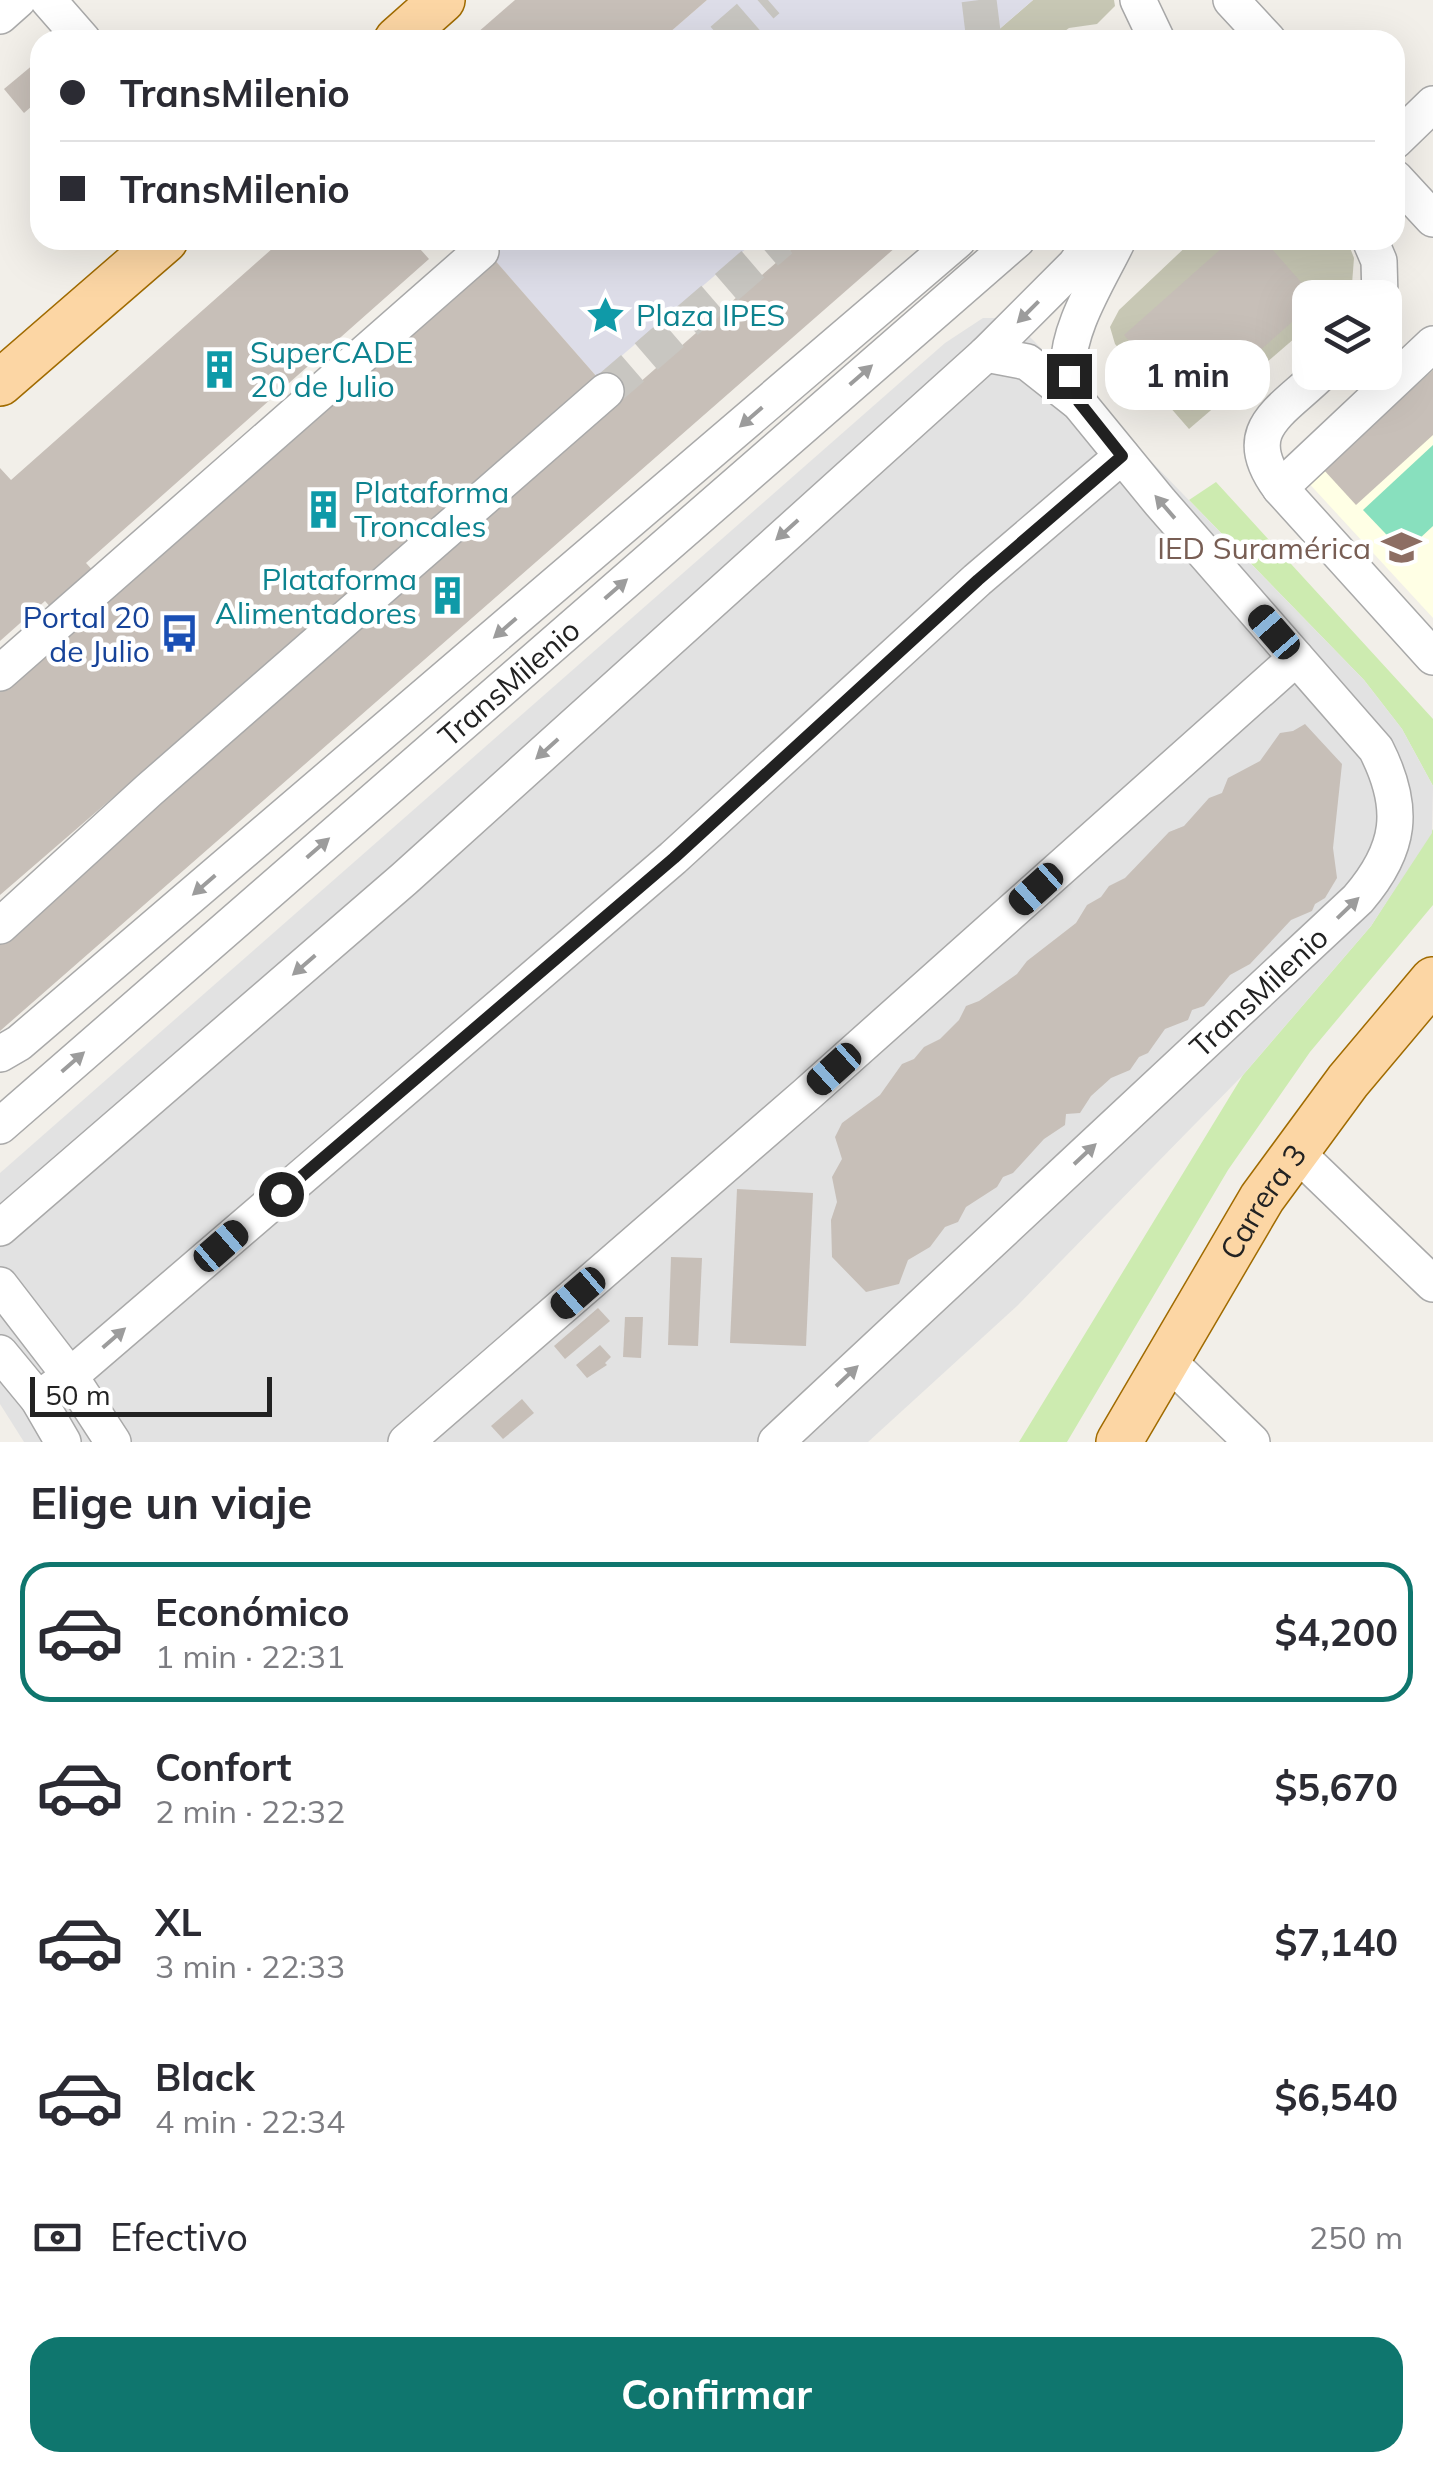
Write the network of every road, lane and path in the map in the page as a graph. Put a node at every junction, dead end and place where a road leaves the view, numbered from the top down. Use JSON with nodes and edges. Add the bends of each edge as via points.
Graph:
{"nodes":[{"id":1,"x":18,"y":0,"type":"edge"},
{"id":2,"x":48,"y":0,"type":"edge"},
{"id":3,"x":1138,"y":0,"type":"edge"},
{"id":4,"x":1231,"y":0,"type":"edge"},
{"id":5,"x":0,"y":16,"type":"edge"},
{"id":6,"x":74,"y":30,"type":"edge"},
{"id":7,"x":1152,"y":30,"type":"edge"},
{"id":8,"x":1259,"y":30,"type":"edge"},
{"id":9,"x":1433,"y":104,"type":"edge"},
{"id":10,"x":1405,"y":132,"type":"edge"},
{"id":11,"x":1405,"y":189,"type":"edge"},
{"id":12,"x":1433,"y":219,"type":"edge"},
{"id":13,"x":153,"y":250,"type":"edge"},
{"id":14,"x":946,"y":250,"type":"edge"},
{"id":15,"x":1006,"y":250,"type":"edge"},
{"id":16,"x":1086,"y":250,"type":"edge"},
{"id":17,"x":1113,"y":250,"type":"edge"},
{"id":18,"x":1374,"y":250,"type":"edge"},
{"id":19,"x":481,"y":251,"type":"dead end"},
{"id":20,"x":1380,"y":280,"type":"edge"},
{"id":21,"x":1433,"y":344,"type":"edge"},
{"id":22,"x":986,"y":354,"type":"junction"},
{"id":23,"x":0,"y":383,"type":"edge"},
{"id":24,"x":1303,"y":390,"type":"edge"},
{"id":25,"x":606,"y":391,"type":"tunnel mouth"},
{"id":26,"x":1079,"y":402,"type":"junction"},
{"id":27,"x":1122,"y":456,"type":"junction"},
{"id":28,"x":1280,"y":488,"type":"junction"},
{"id":29,"x":1433,"y":657,"type":"edge"},
{"id":30,"x":1296,"y":658,"type":"junction"},
{"id":31,"x":0,"y":673,"type":"edge"},
{"id":32,"x":0,"y":926,"type":"edge"},
{"id":33,"x":1433,"y":980,"type":"edge"},
{"id":34,"x":0,"y":1054,"type":"edge"},
{"id":35,"x":0,"y":1126,"type":"edge"},
{"id":36,"x":1296,"y":1152,"type":"junction"},
{"id":37,"x":0,"y":1228,"type":"edge"},
{"id":38,"x":1433,"y":1284,"type":"edge"},
{"id":39,"x":0,"y":1285,"type":"edge"},
{"id":40,"x":0,"y":1353,"type":"edge"},
{"id":41,"x":1166,"y":1359,"type":"junction"},
{"id":42,"x":70,"y":1376,"type":"junction"},
{"id":43,"x":38,"y":1399,"type":"junction"},
{"id":44,"x":63,"y":1442,"type":"edge"},
{"id":45,"x":113,"y":1442,"type":"edge"},
{"id":46,"x":406,"y":1442,"type":"edge"},
{"id":47,"x":776,"y":1442,"type":"edge"},
{"id":48,"x":1119,"y":1442,"type":"edge"},
{"id":49,"x":1252,"y":1442,"type":"edge"}],
"edges":[{"from":1,"to":5,"type":"street"},
{"from":2,"to":6,"type":"street"},
{"from":3,"to":7,"type":"street"},
{"from":4,"to":8,"type":"street"},
{"from":9,"to":10,"type":"street"},
{"from":11,"to":12,"type":"street"},
{"from":13,"to":23,"type":"main road"},
{"from":14,"to":34,"type":"street","name":"TransMilenio","one_way":true,"via":[[20,1044]]},
{"from":35,"to":15,"type":"street","name":"TransMilenio","one_way":true},
{"from":16,"to":22,"type":"street","one_way":true},
{"from":17,"to":26,"type":"street","name":"TransMilenio","via":[[1069,354]]},
{"from":18,"to":20,"type":"street"},
{"from":19,"to":31,"type":"street"},
{"from":21,"to":28,"type":"street"},
{"from":22,"to":26,"type":"street","name":"TransMilenio","via":[[1026,362]]},
{"from":22,"to":37,"type":"street","one_way":true,"via":[[404,879]]},
{"from":24,"to":28,"type":"street","via":[[1262,439],[1262,460]]},
{"from":25,"to":32,"type":"street"},
{"from":26,"to":27,"type":"street","name":"TransMilenio"},
{"from":30,"to":27,"type":"street","name":"TransMilenio","one_way":true},
{"from":42,"to":27,"type":"street","one_way":true,"via":[[674,858]]},
{"from":28,"to":29,"type":"street"},
{"from":30,"to":46,"type":"street"},
{"from":47,"to":30,"type":"street","name":"TransMilenio","one_way":true,"via":[[1379,874],[1395,826],[1390,778],[1376,749]]},
{"from":33,"to":36,"type":"main road","name":"Carrera 3"},
{"from":36,"to":38,"type":"street"},
{"from":36,"to":41,"type":"main road","name":"Carrera 3"},
{"from":39,"to":42,"type":"street"},
{"from":40,"to":43,"type":"street"},
{"from":41,"to":48,"type":"main road","name":"Carrera 3"},
{"from":41,"to":49,"type":"street"},
{"from":42,"to":43,"type":"street"},
{"from":42,"to":45,"type":"street"},
{"from":43,"to":44,"type":"street"}]}
